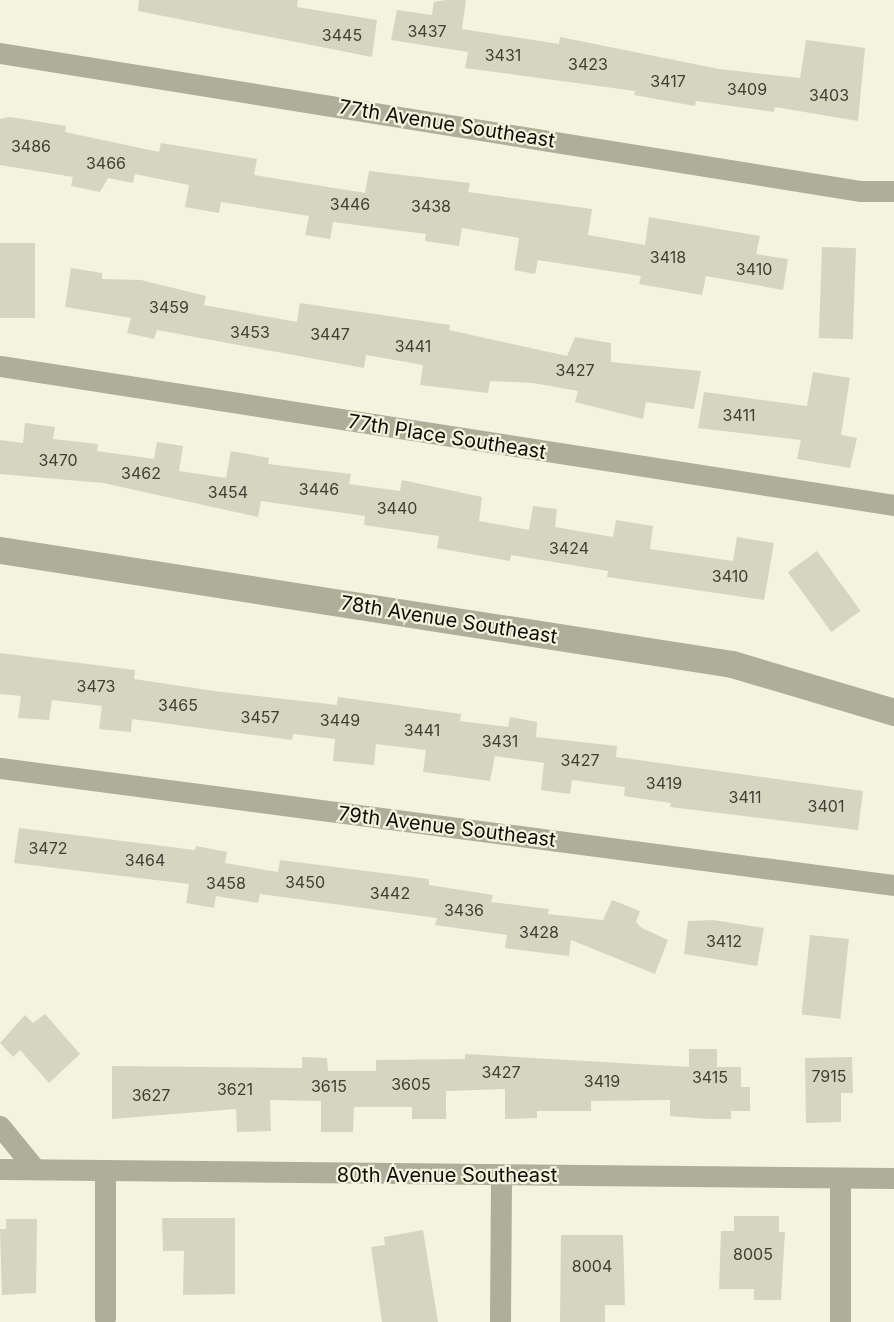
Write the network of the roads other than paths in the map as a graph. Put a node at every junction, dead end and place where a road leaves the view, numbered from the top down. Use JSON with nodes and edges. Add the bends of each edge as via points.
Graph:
{"nodes":[{"id":1,"x":0,"y":53,"type":"edge"},
{"id":2,"x":894,"y":191,"type":"edge"},
{"id":3,"x":0,"y":366,"type":"edge"},
{"id":4,"x":894,"y":505,"type":"edge"},
{"id":5,"x":0,"y":550,"type":"edge"},
{"id":6,"x":894,"y":712,"type":"edge"},
{"id":7,"x":0,"y":768,"type":"edge"},
{"id":8,"x":894,"y":885,"type":"edge"},
{"id":9,"x":0,"y":1126,"type":"edge"},
{"id":10,"x":0,"y":1169,"type":"edge"},
{"id":11,"x":35,"y":1169,"type":"junction"},
{"id":12,"x":105,"y":1174,"type":"junction"},
{"id":13,"x":501,"y":1175,"type":"junction"},
{"id":14,"x":840,"y":1178,"type":"junction"},
{"id":15,"x":894,"y":1178,"type":"edge"},
{"id":16,"x":105,"y":1318,"type":"dead end"},
{"id":17,"x":500,"y":1322,"type":"edge"},
{"id":18,"x":840,"y":1322,"type":"edge"}],
"edges":[{"from":1,"to":2,"type":"street","name":"77th Avenue Southeast","via":[[849,189]]},
{"from":3,"to":4,"type":"street","name":"77th Place Southeast"},
{"from":5,"to":6,"type":"street","name":"78th Avenue Southeast","via":[[732,664]]},
{"from":7,"to":8,"type":"street","name":"79th Avenue Southeast"},
{"from":9,"to":11,"type":"street"},
{"from":10,"to":11,"type":"street","name":"80th Avenue Southeast"},
{"from":11,"to":12,"type":"street","name":"80th Avenue Southeast"},
{"from":12,"to":13,"type":"street","name":"80th Avenue Southeast"},
{"from":12,"to":16,"type":"street"},
{"from":13,"to":14,"type":"street","name":"80th Avenue Southeast"},
{"from":13,"to":17,"type":"street"},
{"from":14,"to":15,"type":"street","name":"80th Avenue Southeast"},
{"from":14,"to":18,"type":"street"}]}
